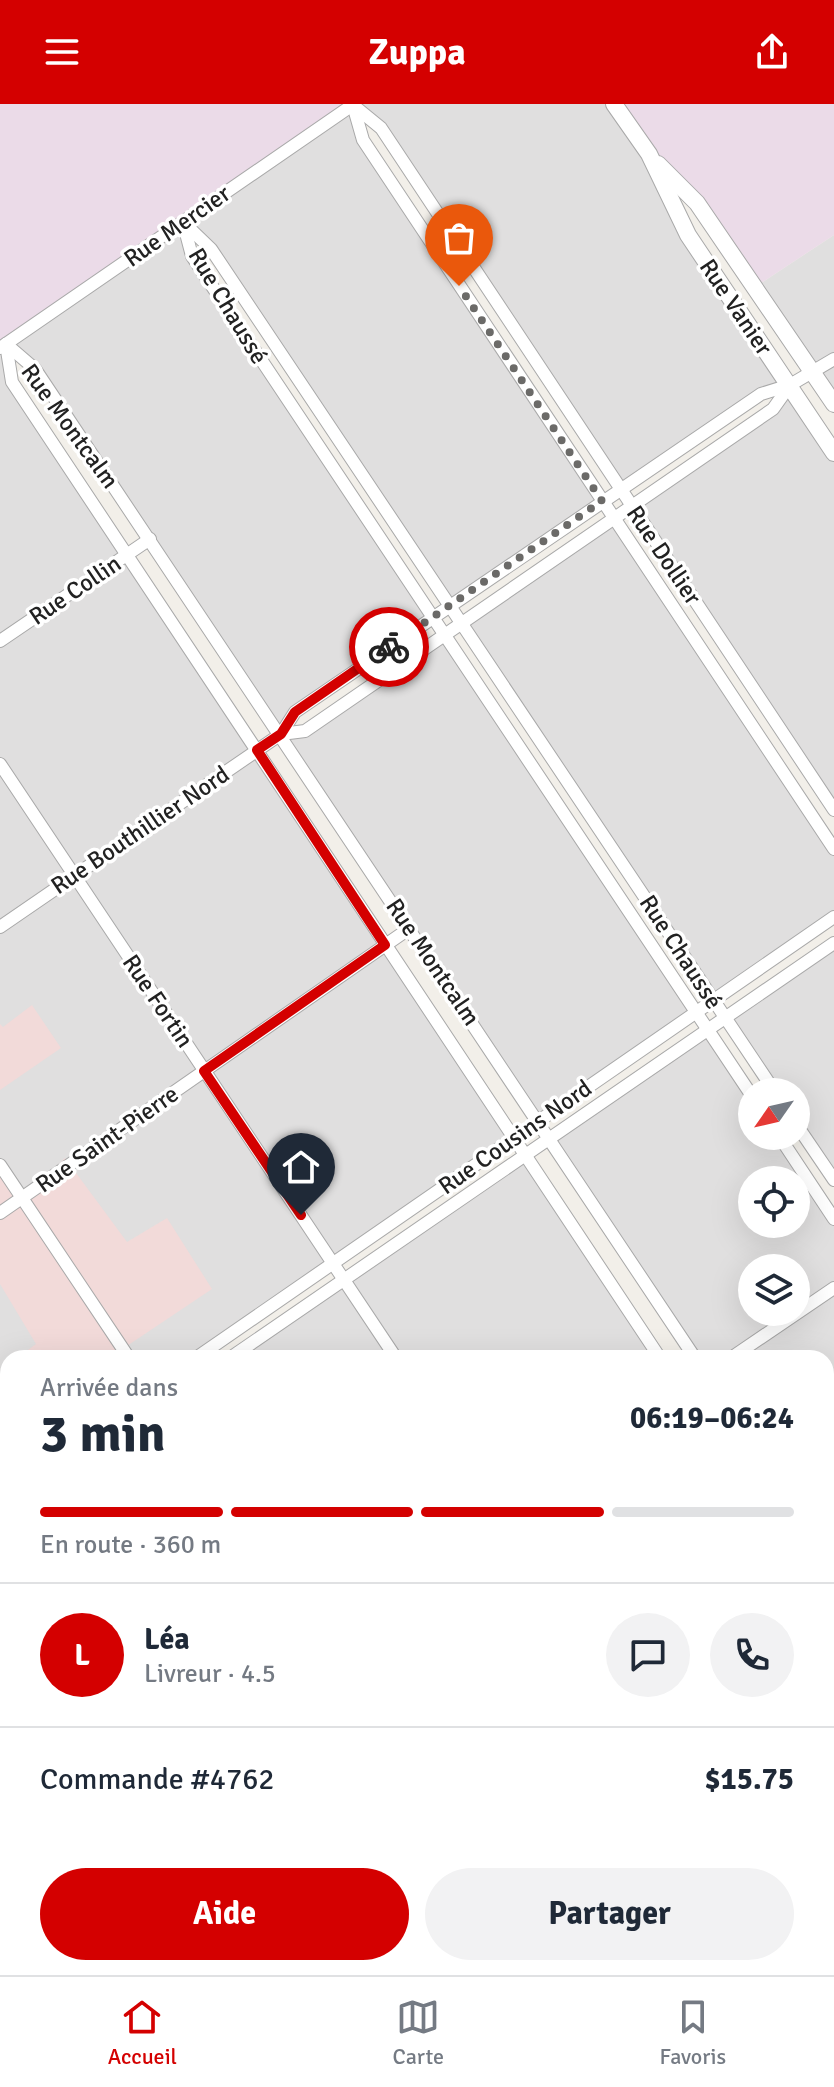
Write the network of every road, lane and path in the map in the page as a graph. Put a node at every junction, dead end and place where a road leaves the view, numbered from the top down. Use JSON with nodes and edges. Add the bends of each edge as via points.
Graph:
{"nodes":[{"id":1,"x":354,"y":104,"type":"edge"},
{"id":2,"x":614,"y":104,"type":"edge"},
{"id":3,"x":649,"y":154,"type":"junction"},
{"id":4,"x":183,"y":222,"type":"junction"},
{"id":5,"x":493,"y":297,"type":"junction"},
{"id":6,"x":475,"y":311,"type":"junction"},
{"id":7,"x":3,"y":346,"type":"edge"},
{"id":8,"x":834,"y":359,"type":"edge"},
{"id":9,"x":813,"y":373,"type":"junction"},
{"id":10,"x":790,"y":385,"type":"junction"},
{"id":11,"x":834,"y":404,"type":"edge"},
{"id":12,"x":324,"y":416,"type":"junction"},
{"id":13,"x":305,"y":428,"type":"junction"},
{"id":14,"x":834,"y":453,"type":"edge"},
{"id":15,"x":618,"y":488,"type":"junction"},
{"id":16,"x":602,"y":501,"type":"junction"},
{"id":17,"x":633,"y":507,"type":"junction"},
{"id":18,"x":615,"y":519,"type":"junction"},
{"id":19,"x":150,"y":539,"type":"junction"},
{"id":20,"x":126,"y":555,"type":"junction"},
{"id":21,"x":450,"y":604,"type":"junction"},
{"id":22,"x":433,"y":618,"type":"junction"},
{"id":23,"x":462,"y":623,"type":"junction"},
{"id":24,"x":445,"y":636,"type":"junction"},
{"id":25,"x":0,"y":641,"type":"edge"},
{"id":26,"x":755,"y":693,"type":"junction"},
{"id":27,"x":738,"y":703,"type":"junction"},
{"id":28,"x":281,"y":734,"type":"junction"},
{"id":29,"x":257,"y":750,"type":"junction"},
{"id":30,"x":0,"y":764,"type":"edge"},
{"id":31,"x":834,"y":810,"type":"edge"},
{"id":32,"x":588,"y":811,"type":"junction"},
{"id":33,"x":568,"y":824,"type":"junction"},
{"id":34,"x":834,"y":849,"type":"edge"},
{"id":35,"x":74,"y":876,"type":"junction"},
{"id":36,"x":834,"y":917,"type":"edge"},
{"id":37,"x":0,"y":927,"type":"edge"},
{"id":38,"x":410,"y":928,"type":"junction"},
{"id":39,"x":834,"y":943,"type":"edge"},
{"id":40,"x":385,"y":945,"type":"junction"},
{"id":41,"x":713,"y":1000,"type":"junction"},
{"id":42,"x":695,"y":1013,"type":"junction"},
{"id":43,"x":725,"y":1018,"type":"junction"},
{"id":44,"x":708,"y":1030,"type":"junction"},
{"id":45,"x":204,"y":1071,"type":"junction"},
{"id":46,"x":740,"y":1078,"type":"edge"},
{"id":47,"x":766,"y":1078,"type":"edge"},
{"id":48,"x":538,"y":1122,"type":"junction"},
{"id":49,"x":514,"y":1138,"type":"junction"},
{"id":50,"x":549,"y":1139,"type":"junction"},
{"id":51,"x":810,"y":1145,"type":"edge"},
{"id":52,"x":788,"y":1150,"type":"edge"},
{"id":53,"x":525,"y":1155,"type":"junction"},
{"id":54,"x":0,"y":1165,"type":"edge"},
{"id":55,"x":834,"y":1180,"type":"edge"},
{"id":56,"x":22,"y":1198,"type":"junction"},
{"id":57,"x":0,"y":1213,"type":"edge"},
{"id":58,"x":834,"y":1219,"type":"edge"},
{"id":59,"x":333,"y":1263,"type":"junction"},
{"id":60,"x":344,"y":1280,"type":"junction"},
{"id":61,"x":834,"y":1288,"type":"edge"},
{"id":62,"x":124,"y":1350,"type":"edge"},
{"id":63,"x":208,"y":1350,"type":"edge"},
{"id":64,"x":242,"y":1350,"type":"edge"},
{"id":65,"x":391,"y":1350,"type":"edge"},
{"id":66,"x":655,"y":1350,"type":"edge"},
{"id":67,"x":690,"y":1350,"type":"edge"},
{"id":68,"x":743,"y":1350,"type":"edge"}],
"edges":[{"from":1,"to":4,"type":"street","name":"Rue Mercier"},
{"from":1,"to":5,"type":"street","name":"Rue Dollier","via":[[381,128]]},
{"from":1,"to":6,"type":"street","name":"Rue Dollier","via":[[363,140]]},
{"from":2,"to":3,"type":"street","name":"Rue Vanier"},
{"from":3,"to":9,"type":"street","name":"Rue Vanier","via":[[697,203]]},
{"from":3,"to":10,"type":"street","name":"Rue Vanier","via":[[688,235]]},
{"from":4,"to":7,"type":"street","name":"Rue Mercier"},
{"from":4,"to":12,"type":"street","name":"Rue Chaussé","via":[[211,249]]},
{"from":4,"to":13,"type":"street","name":"Rue Chaussé","via":[[192,256]]},
{"from":5,"to":6,"type":"street"},
{"from":5,"to":15,"type":"street","name":"Rue Dollier"},
{"from":6,"to":16,"type":"street","name":"Rue Dollier"},
{"from":7,"to":19,"type":"street","name":"Rue Montcalm","via":[[35,369]]},
{"from":7,"to":20,"type":"street","name":"Rue Montcalm","via":[[12,382]]},
{"from":8,"to":9,"type":"street"},
{"from":9,"to":10,"type":"street"},
{"from":9,"to":11,"type":"street","name":"Rue Vanier"},
{"from":10,"to":14,"type":"street","name":"Rue Vanier"},
{"from":10,"to":15,"type":"street","name":"Rue Bouthillier Nord","via":[[761,394]]},
{"from":10,"to":17,"type":"street","name":"Rue Bouthillier Nord","via":[[773,409]]},
{"from":12,"to":13,"type":"street"},
{"from":12,"to":21,"type":"street","name":"Rue Chaussé"},
{"from":13,"to":22,"type":"street","name":"Rue Chaussé"},
{"from":15,"to":16,"type":"street","name":"Rue Bouthillier Nord"},
{"from":15,"to":17,"type":"street","name":"Rue Dollier"},
{"from":16,"to":18,"type":"street","name":"Rue Dollier"},
{"from":16,"to":21,"type":"street","name":"Rue Bouthillier Nord"},
{"from":17,"to":18,"type":"street","name":"Rue Bouthillier Nord"},
{"from":17,"to":26,"type":"street","name":"Rue Dollier"},
{"from":18,"to":23,"type":"street","name":"Rue Bouthillier Nord"},
{"from":18,"to":27,"type":"street","name":"Rue Dollier"},
{"from":19,"to":20,"type":"street","name":"Rue Collin"},
{"from":19,"to":28,"type":"street","name":"Rue Montcalm"},
{"from":20,"to":25,"type":"street","name":"Rue Collin"},
{"from":20,"to":29,"type":"street","name":"Rue Montcalm"},
{"from":21,"to":22,"type":"street","name":"Rue Bouthillier Nord"},
{"from":21,"to":23,"type":"street","name":"Rue Chaussé"},
{"from":22,"to":24,"type":"street","name":"Rue Chaussé"},
{"from":22,"to":28,"type":"street","name":"Rue Bouthillier Nord","via":[[295,712]]},
{"from":23,"to":24,"type":"street","name":"Rue Bouthillier Nord"},
{"from":23,"to":32,"type":"street","name":"Rue Chaussé"},
{"from":24,"to":28,"type":"street","name":"Rue Bouthillier Nord","via":[[305,731]]},
{"from":24,"to":33,"type":"street","name":"Rue Chaussé"},
{"from":26,"to":27,"type":"street"},
{"from":26,"to":31,"type":"street","name":"Rue Dollier"},
{"from":27,"to":34,"type":"street","name":"Rue Dollier"},
{"from":28,"to":29,"type":"street","name":"Rue Bouthillier Nord"},
{"from":28,"to":38,"type":"street","name":"Rue Montcalm"},
{"from":29,"to":35,"type":"street","name":"Rue Bouthillier Nord"},
{"from":29,"to":40,"type":"street","name":"Rue Montcalm"},
{"from":30,"to":35,"type":"street","name":"Rue Fortin"},
{"from":32,"to":33,"type":"street"},
{"from":32,"to":41,"type":"street","name":"Rue Chaussé"},
{"from":33,"to":42,"type":"street","name":"Rue Chaussé"},
{"from":35,"to":37,"type":"street","name":"Rue Bouthillier Nord"},
{"from":35,"to":45,"type":"street","name":"Rue Fortin"},
{"from":36,"to":41,"type":"street","name":"Rue Cousins Nord"},
{"from":38,"to":40,"type":"street","name":"Rue Saint-Pierre"},
{"from":38,"to":48,"type":"street","name":"Rue Montcalm"},
{"from":39,"to":43,"type":"street","name":"Rue Cousins Nord"},
{"from":40,"to":45,"type":"street","name":"Rue Saint-Pierre"},
{"from":40,"to":49,"type":"street","name":"Rue Montcalm"},
{"from":41,"to":42,"type":"street","name":"Rue Cousins Nord"},
{"from":41,"to":43,"type":"street","name":"Rue Chaussé"},
{"from":42,"to":44,"type":"street","name":"Rue Chaussé"},
{"from":42,"to":48,"type":"street","name":"Rue Cousins Nord"},
{"from":43,"to":44,"type":"street","name":"Rue Cousins Nord"},
{"from":43,"to":47,"type":"street","name":"Rue Chaussé"},
{"from":44,"to":46,"type":"street","name":"Rue Chaussé"},
{"from":44,"to":50,"type":"street","name":"Rue Cousins Nord"},
{"from":45,"to":56,"type":"street","name":"Rue Saint-Pierre"},
{"from":45,"to":59,"type":"street","name":"Rue Fortin"},
{"from":48,"to":49,"type":"street","name":"Rue Cousins Nord"},
{"from":48,"to":50,"type":"street","name":"Rue Montcalm"},
{"from":49,"to":53,"type":"street","name":"Rue Montcalm"},
{"from":49,"to":59,"type":"street","name":"Rue Cousins Nord"},
{"from":50,"to":53,"type":"street","name":"Rue Cousins Nord"},
{"from":50,"to":67,"type":"street","name":"Rue Montcalm"},
{"from":51,"to":55,"type":"street"},
{"from":52,"to":58,"type":"street"},
{"from":53,"to":60,"type":"street","name":"Rue Cousins Nord"},
{"from":53,"to":66,"type":"street","name":"Rue Montcalm"},
{"from":54,"to":56,"type":"street"},
{"from":56,"to":57,"type":"street","name":"Rue Saint-Pierre"},
{"from":56,"to":62,"type":"street"},
{"from":59,"to":60,"type":"street","name":"Rue Fortin"},
{"from":59,"to":63,"type":"street","name":"Rue Cousins Nord"},
{"from":60,"to":64,"type":"street","name":"Rue Cousins Nord"},
{"from":60,"to":65,"type":"street","name":"Rue Fortin"},
{"from":61,"to":68,"type":"street"}]}
